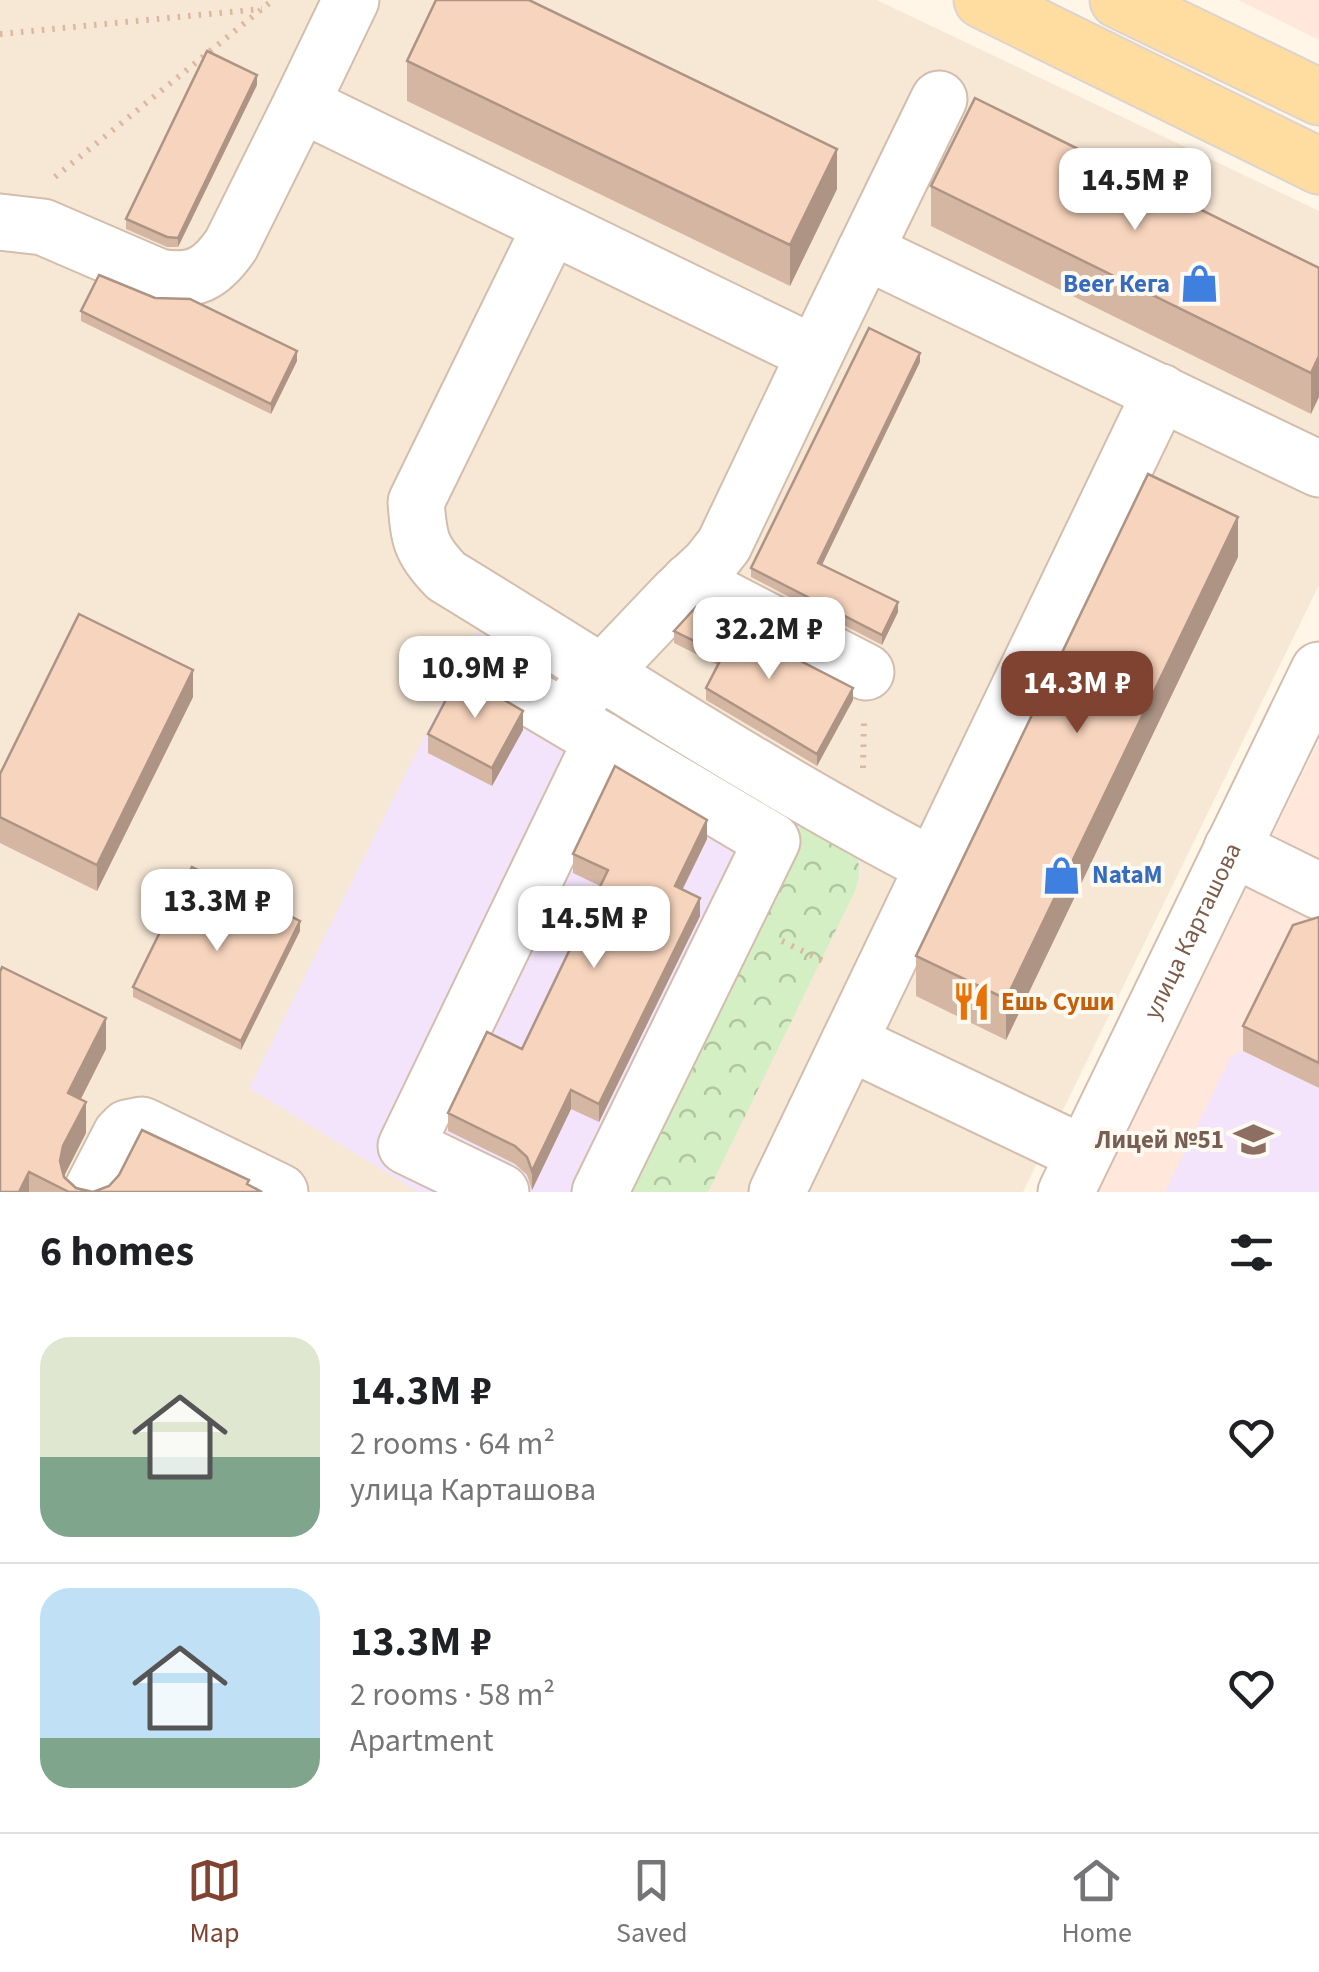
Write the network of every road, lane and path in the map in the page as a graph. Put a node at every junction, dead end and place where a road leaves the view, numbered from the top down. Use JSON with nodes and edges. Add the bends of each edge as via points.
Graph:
{"nodes":[{"id":1,"x":273,"y":0,"type":"edge"},
{"id":2,"x":350,"y":0,"type":"edge"},
{"id":3,"x":982,"y":0,"type":"edge"},
{"id":4,"x":1118,"y":0,"type":"edge"},
{"id":5,"x":262,"y":9,"type":"junction"},
{"id":6,"x":0,"y":34,"type":"edge"},
{"id":7,"x":1319,"y":98,"type":"edge"},
{"id":8,"x":939,"y":100,"type":"dead end"},
{"id":9,"x":301,"y":104,"type":"junction"},
{"id":10,"x":1319,"y":166,"type":"edge"},
{"id":11,"x":46,"y":184,"type":"dead end"},
{"id":12,"x":0,"y":222,"type":"edge"},
{"id":13,"x":552,"y":226,"type":"junction"},
{"id":14,"x":865,"y":250,"type":"junction"},
{"id":15,"x":816,"y":354,"type":"junction"},
{"id":16,"x":1161,"y":392,"type":"junction"},
{"id":17,"x":1319,"y":469,"type":"edge"},
{"id":18,"x":690,"y":581,"type":"junction"},
{"id":19,"x":1319,"y":670,"type":"edge"},
{"id":20,"x":484,"y":671,"type":"dead end"},
{"id":21,"x":602,"y":671,"type":"junction"},
{"id":22,"x":866,"y":672,"type":"joint"},
{"id":23,"x":584,"y":730,"type":"junction"},
{"id":24,"x":862,"y":830,"type":"junction"},
{"id":25,"x":1232,"y":848,"type":"junction"},
{"id":26,"x":933,"y":866,"type":"junction"},
{"id":27,"x":1319,"y":891,"type":"edge"},
{"id":28,"x":849,"y":1042,"type":"junction"},
{"id":29,"x":1075,"y":1173,"type":"edge"},
{"id":30,"x":92,"y":1192,"type":"edge"},
{"id":31,"x":280,"y":1192,"type":"edge"},
{"id":32,"x":501,"y":1192,"type":"edge"},
{"id":33,"x":600,"y":1192,"type":"edge"},
{"id":34,"x":777,"y":1192,"type":"edge"}],
"edges":[{"from":1,"to":5,"type":"path"},
{"from":2,"to":9,"type":"street"},
{"from":3,"to":10,"type":"main road"},
{"from":4,"to":7,"type":"main road"},
{"from":5,"to":6,"type":"path"},
{"from":5,"to":11,"type":"path"},
{"from":8,"to":14,"type":"street"},
{"from":9,"to":12,"type":"street","via":[[231,245],[193,278],[159,277],[44,227]]},
{"from":9,"to":13,"type":"street"},
{"from":13,"to":15,"type":"street"},
{"from":13,"to":21,"type":"street","via":[[416,502],[419,536],[446,576]]},
{"from":14,"to":15,"type":"street"},
{"from":14,"to":16,"type":"street"},
{"from":15,"to":18,"type":"street","via":[[724,545]]},
{"from":16,"to":17,"type":"street"},
{"from":16,"to":26,"type":"street"},
{"from":18,"to":21,"type":"street"},
{"from":18,"to":22,"type":"street"},
{"from":19,"to":25,"type":"street","name":"улица Карташова"},
{"from":20,"to":23,"type":"street"},
{"from":21,"to":23,"type":"street","via":[[582,691]]},
{"from":21,"to":24,"type":"street"},
{"from":22,"to":24,"type":"path"},
{"from":23,"to":32,"type":"street","via":[[406,1146]]},
{"from":23,"to":33,"type":"street","via":[[772,841]]},
{"from":24,"to":26,"type":"street"},
{"from":25,"to":27,"type":"street"},
{"from":25,"to":29,"type":"street","name":"улица Карташова"},
{"from":26,"to":28,"type":"street"},
{"from":28,"to":29,"type":"street"},
{"from":28,"to":34,"type":"street"},
{"from":30,"to":31,"type":"street","via":[[121,1134],[142,1125]]}]}
